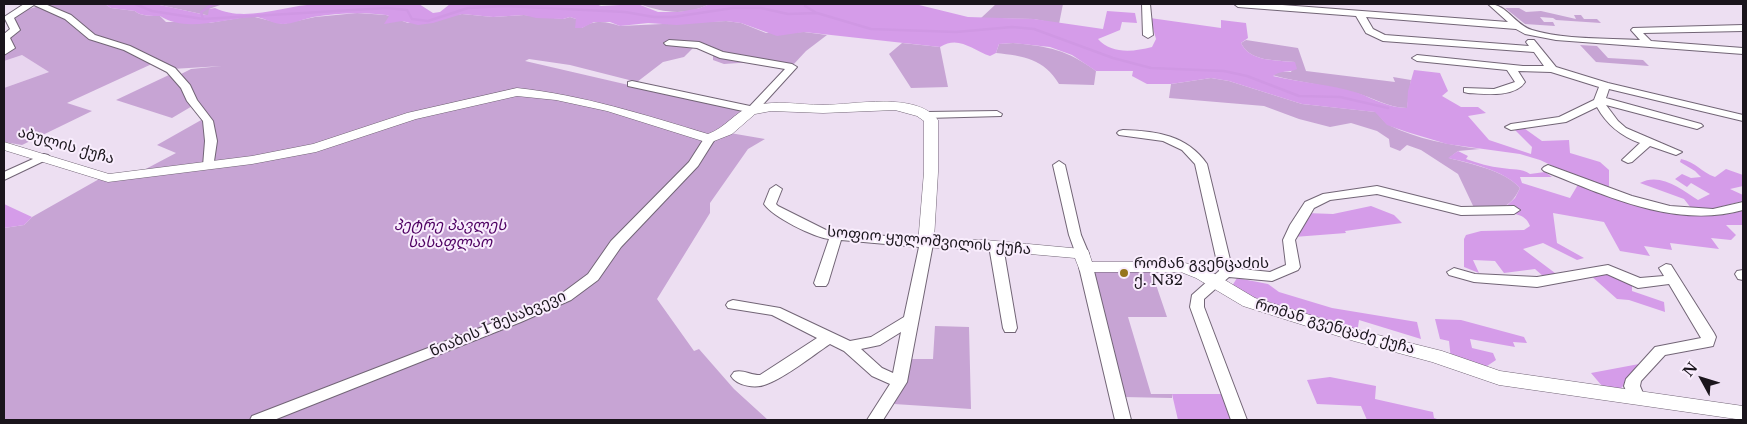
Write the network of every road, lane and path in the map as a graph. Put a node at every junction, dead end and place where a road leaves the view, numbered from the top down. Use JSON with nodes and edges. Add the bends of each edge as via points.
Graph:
{"nodes":[{"id":1,"x":30,"y":4,"type":"edge"},
{"id":2,"x":38,"y":4,"type":"edge"},
{"id":3,"x":1146,"y":4,"type":"edge"},
{"id":4,"x":1238,"y":4,"type":"edge"},
{"id":5,"x":1319,"y":4,"type":"edge"},
{"id":6,"x":1492,"y":4,"type":"edge"},
{"id":7,"x":1326,"y":12,"type":"junction"},
{"id":8,"x":1360,"y":15,"type":"junction"},
{"id":9,"x":1518,"y":26,"type":"junction"},
{"id":10,"x":1743,"y":28,"type":"edge"},
{"id":11,"x":1528,"y":32,"type":"junction"},
{"id":12,"x":1148,"y":35,"type":"dead end"},
{"id":13,"x":669,"y":43,"type":"dead end"},
{"id":14,"x":1648,"y":44,"type":"junction"},
{"id":15,"x":1535,"y":49,"type":"junction"},
{"id":16,"x":1743,"y":50,"type":"edge"},
{"id":17,"x":4,"y":52,"type":"edge"},
{"id":18,"x":1417,"y":58,"type":"dead end"},
{"id":19,"x":1510,"y":68,"type":"junction"},
{"id":20,"x":1552,"y":69,"type":"junction"},
{"id":21,"x":632,"y":84,"type":"dead end"},
{"id":22,"x":1605,"y":84,"type":"junction"},
{"id":23,"x":1468,"y":90,"type":"dead end"},
{"id":24,"x":1600,"y":101,"type":"junction"},
{"id":25,"x":752,"y":110,"type":"junction"},
{"id":26,"x":997,"y":114,"type":"dead end"},
{"id":27,"x":927,"y":115,"type":"junction"},
{"id":28,"x":1743,"y":118,"type":"edge"},
{"id":29,"x":1697,"y":126,"type":"dead end"},
{"id":30,"x":1511,"y":127,"type":"dead end"},
{"id":31,"x":1123,"y":133,"type":"dead end"},
{"id":32,"x":709,"y":139,"type":"junction"},
{"id":33,"x":1648,"y":142,"type":"junction"},
{"id":34,"x":4,"y":146,"type":"edge"},
{"id":35,"x":1676,"y":152,"type":"dead end"},
{"id":36,"x":44,"y":157,"type":"junction"},
{"id":37,"x":1628,"y":160,"type":"dead end"},
{"id":38,"x":1059,"y":165,"type":"dead end"},
{"id":39,"x":209,"y":166,"type":"junction"},
{"id":40,"x":1548,"y":169,"type":"dead end"},
{"id":41,"x":4,"y":176,"type":"edge"},
{"id":42,"x":776,"y":189,"type":"dead end"},
{"id":43,"x":1743,"y":206,"type":"edge"},
{"id":44,"x":1514,"y":210,"type":"dead end"},
{"id":45,"x":836,"y":236,"type":"junction"},
{"id":46,"x":926,"y":244,"type":"junction"},
{"id":47,"x":996,"y":246,"type":"junction"},
{"id":48,"x":1084,"y":260,"type":"junction"},
{"id":49,"x":1454,"y":272,"type":"dead end"},
{"id":50,"x":1221,"y":277,"type":"junction"},
{"id":51,"x":821,"y":283,"type":"dead end"},
{"id":52,"x":733,"y":305,"type":"dead end"},
{"id":53,"x":910,"y":320,"type":"junction"},
{"id":54,"x":1010,"y":328,"type":"dead end"},
{"id":55,"x":829,"y":337,"type":"junction"},
{"id":56,"x":849,"y":347,"type":"junction"},
{"id":57,"x":740,"y":376,"type":"dead end"},
{"id":58,"x":899,"y":382,"type":"junction"},
{"id":59,"x":1637,"y":398,"type":"junction"},
{"id":60,"x":1743,"y":413,"type":"edge"},
{"id":61,"x":258,"y":420,"type":"edge"},
{"id":62,"x":875,"y":420,"type":"edge"},
{"id":63,"x":1123,"y":420,"type":"edge"},
{"id":64,"x":1239,"y":420,"type":"edge"}],
"edges":[{"from":1,"to":17,"type":"street","via":[[9,17],[15,30],[5,37],[10,48]]},
{"from":2,"to":39,"type":"street","via":[[68,17],[92,37],[127,48],[172,70],[208,121],[211,141]]},
{"from":3,"to":12,"type":"street"},
{"from":4,"to":7,"type":"street"},
{"from":5,"to":7,"type":"street"},
{"from":6,"to":9,"type":"street"},
{"from":7,"to":8,"type":"street"},
{"from":8,"to":9,"type":"street"},
{"from":8,"to":15,"type":"street","via":[[1368,31],[1383,38]]},
{"from":9,"to":11,"type":"street"},
{"from":10,"to":14,"type":"street","via":[[1636,30]]},
{"from":11,"to":14,"type":"street"},
{"from":11,"to":15,"type":"street"},
{"from":13,"to":25,"type":"street","via":[[699,45],[720,55],[792,67]]},
{"from":14,"to":16,"type":"street"},
{"from":15,"to":20,"type":"street"},
{"from":18,"to":19,"type":"street"},
{"from":19,"to":20,"type":"street"},
{"from":19,"to":23,"type":"street","via":[[1520,82],[1518,85],[1495,92]]},
{"from":20,"to":22,"type":"street"},
{"from":21,"to":25,"type":"street"},
{"from":22,"to":24,"type":"street"},
{"from":22,"to":28,"type":"street"},
{"from":24,"to":29,"type":"street"},
{"from":24,"to":30,"type":"street","via":[[1562,120]]},
{"from":24,"to":33,"type":"street","via":[[1606,117],[1620,130]]},
{"from":25,"to":27,"type":"street","via":[[890,107]]},
{"from":25,"to":32,"type":"street","via":[[730,130]]},
{"from":26,"to":27,"type":"street"},
{"from":27,"to":46,"type":"street","via":[[932,120]]},
{"from":31,"to":50,"type":"street","via":[[1172,140],[1193,152],[1206,180]]},
{"from":32,"to":39,"type":"street","name":"აბულის ქუჩა","via":[[610,108],[556,96],[517,92],[412,116],[316,148]]},
{"from":32,"to":61,"type":"street","name":"ნიაბის I შესახვევი","via":[[694,164],[616,244],[593,277],[566,297]]},
{"from":33,"to":35,"type":"street"},
{"from":33,"to":37,"type":"street"},
{"from":34,"to":36,"type":"street","name":"აბულის ქუჩა"},
{"from":36,"to":39,"type":"street","name":"აბულის ქუჩა","via":[[108,178]]},
{"from":36,"to":41,"type":"street"},
{"from":38,"to":48,"type":"street"},
{"from":40,"to":43,"type":"street","via":[[1604,191],[1670,208],[1707,213]]},
{"from":42,"to":45,"type":"street","name":"სოფიო ყულოშვილის ქუჩა","via":[[770,204],[774,209],[815,231]]},
{"from":44,"to":50,"type":"street","via":[[1462,211],[1377,190],[1328,197],[1309,205],[1296,225],[1289,240],[1293,267],[1272,277]]},
{"from":45,"to":46,"type":"street","name":"სოფიო ყულოშვილის ქუჩა"},
{"from":45,"to":51,"type":"street"},
{"from":46,"to":47,"type":"street","name":"სოფიო ყულოშვილის ქუჩა"},
{"from":46,"to":53,"type":"street"},
{"from":47,"to":48,"type":"street","name":"სოფიო ყულოშვილის ქუჩა"},
{"from":47,"to":54,"type":"street"},
{"from":48,"to":50,"type":"street","name":"რომან გვენცაძე ქუჩა","via":[[1182,267]]},
{"from":48,"to":63,"type":"street"},
{"from":49,"to":59,"type":"street","via":[[1474,278],[1537,282],[1608,269],[1638,283],[1670,274],[1709,336],[1708,342],[1660,351],[1634,379],[1632,386]]},
{"from":50,"to":59,"type":"street","name":"რომან გვენცაძე ქუჩა","via":[[1249,302],[1360,337],[1436,356],[1499,378]]},
{"from":50,"to":64,"type":"street","via":[[1197,298],[1197,307]]},
{"from":52,"to":55,"type":"street","via":[[776,311]]},
{"from":53,"to":56,"type":"street","via":[[874,340]]},
{"from":53,"to":58,"type":"street"},
{"from":55,"to":56,"type":"street"},
{"from":55,"to":57,"type":"street","via":[[762,380],[751,381]]},
{"from":56,"to":58,"type":"street","via":[[877,372]]},
{"from":58,"to":62,"type":"street"},
{"from":59,"to":60,"type":"street","name":"რომან გვენცაძე ქუჩა"}]}
